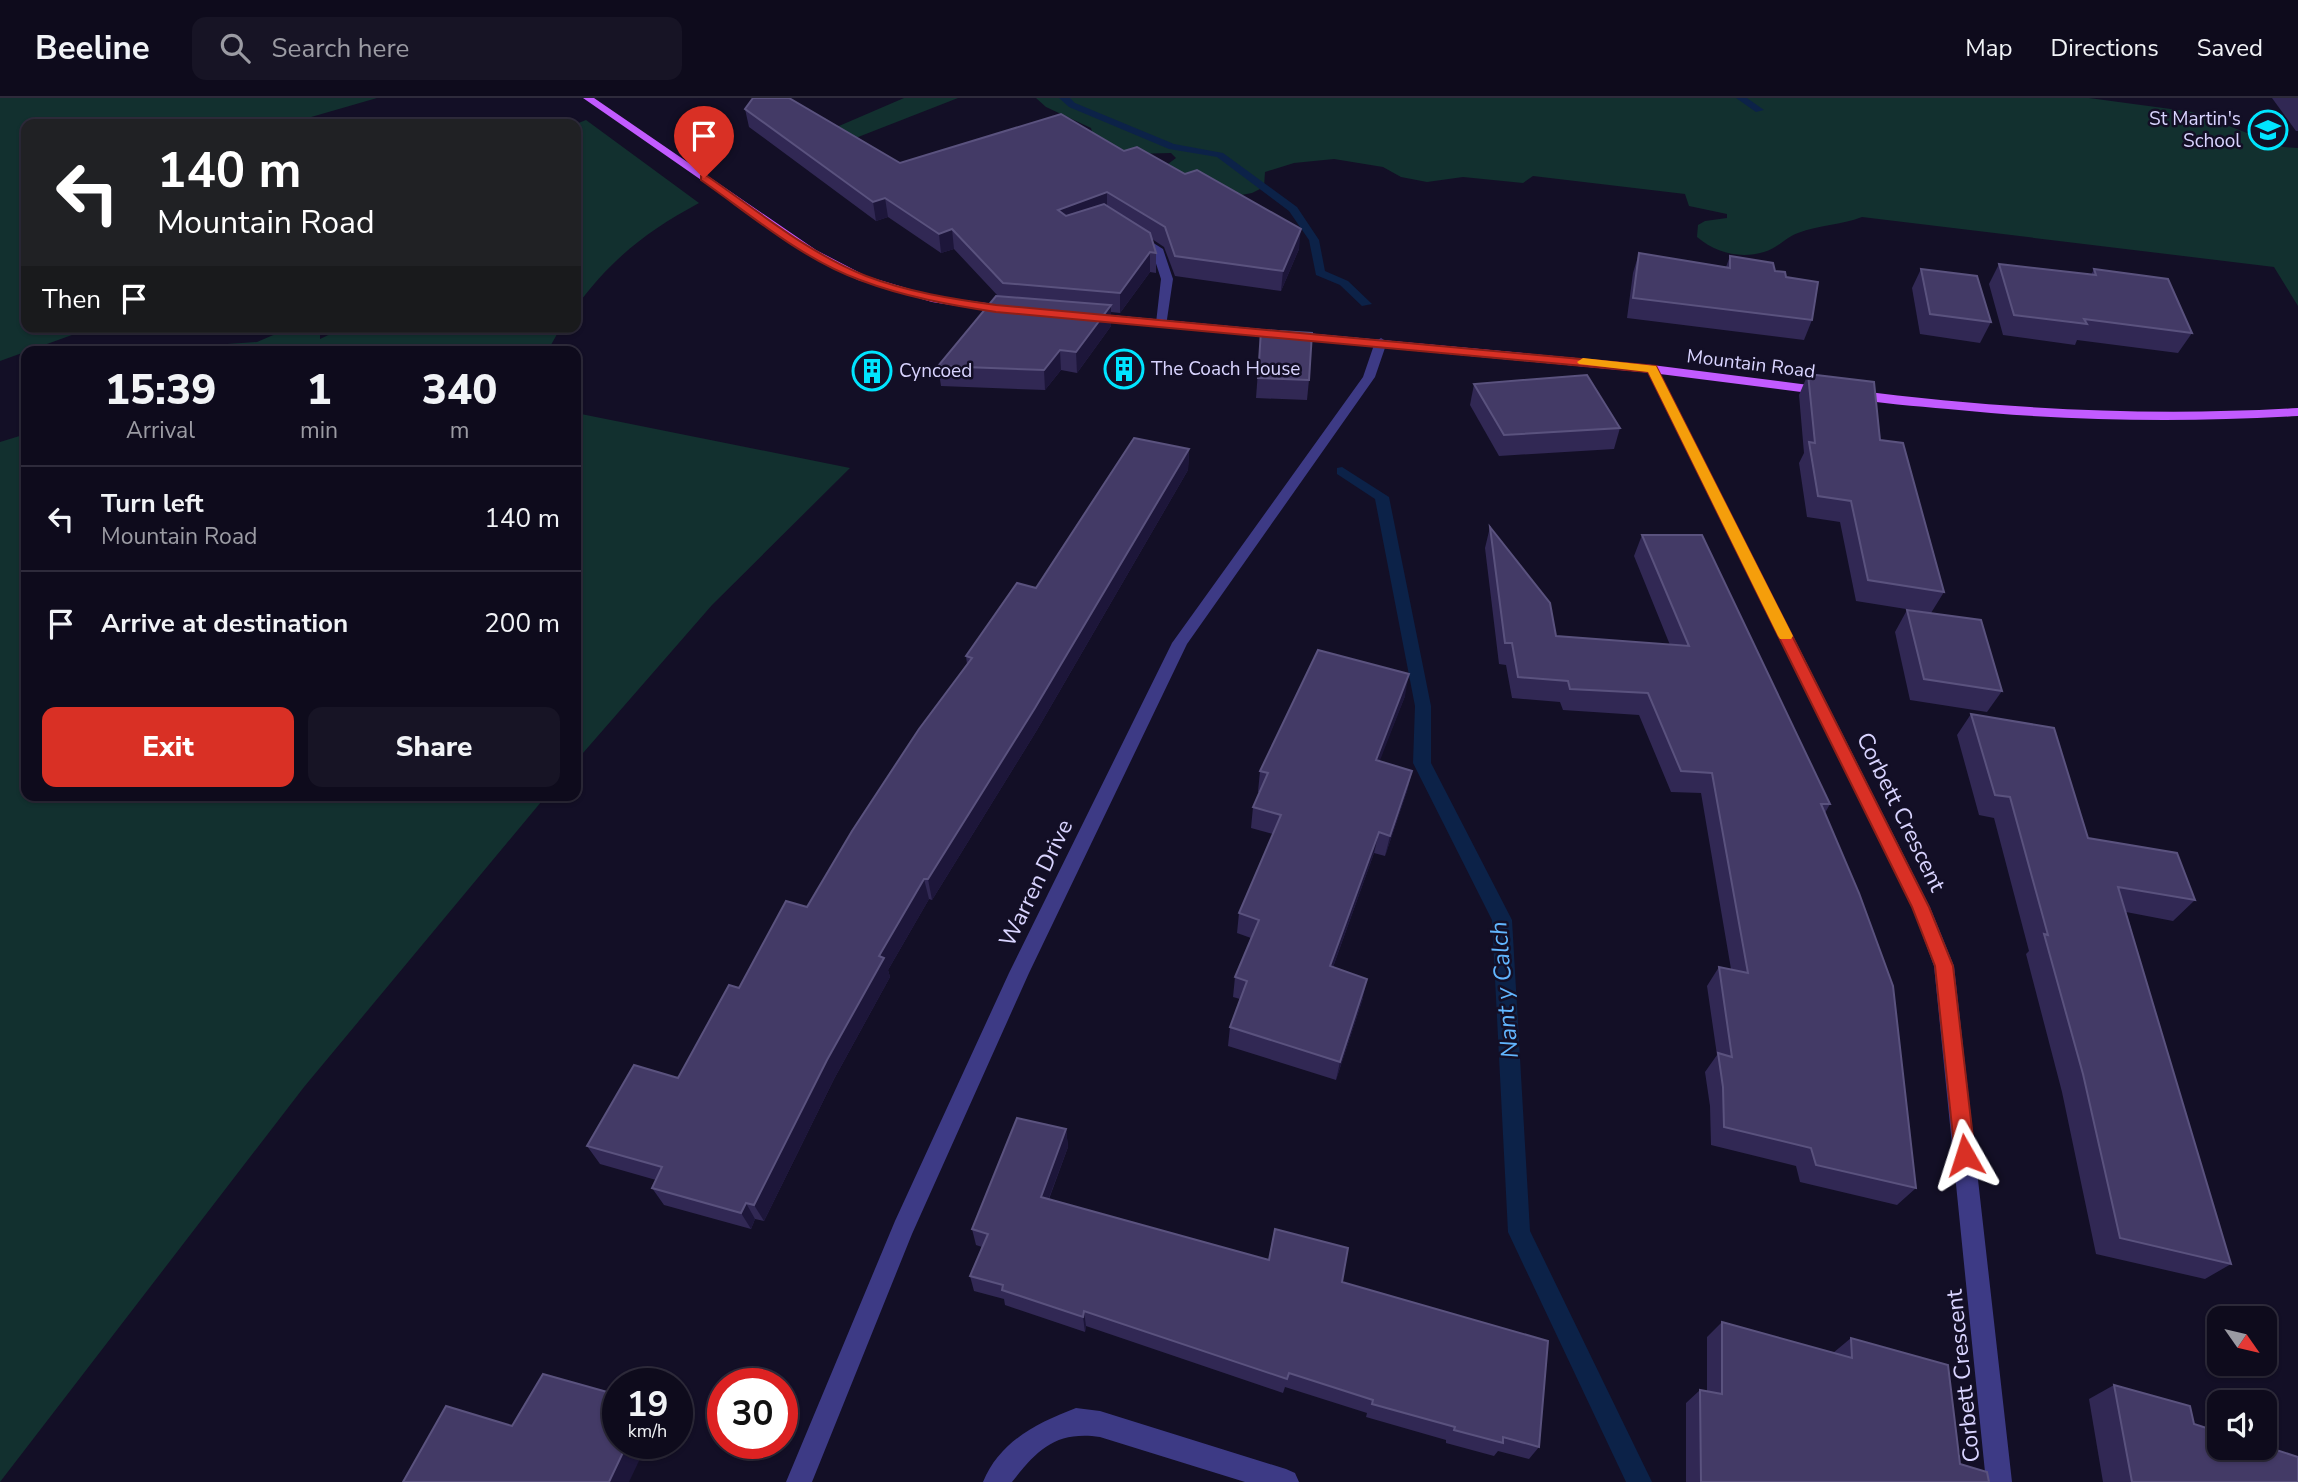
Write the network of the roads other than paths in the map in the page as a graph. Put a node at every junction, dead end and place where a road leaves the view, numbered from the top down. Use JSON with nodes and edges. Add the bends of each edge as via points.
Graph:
{"nodes":[{"id":1,"x":588,"y":98,"type":"edge"},
{"id":2,"x":1126,"y":230,"type":"edge"},
{"id":3,"x":1024,"y":311,"type":"edge"},
{"id":4,"x":1079,"y":316,"type":"edge"},
{"id":5,"x":1162,"y":323,"type":"junction"},
{"id":6,"x":1381,"y":342,"type":"junction"},
{"id":7,"x":1652,"y":369,"type":"junction"},
{"id":8,"x":2298,"y":412,"type":"edge"},
{"id":9,"x":799,"y":1482,"type":"edge"},
{"id":10,"x":996,"y":1482,"type":"edge"},
{"id":11,"x":1286,"y":1482,"type":"edge"},
{"id":12,"x":1999,"y":1482,"type":"edge"}],
"edges":[{"from":1,"to":3,"type":"main road","via":[[812,252],[862,278],[932,299]]},
{"from":2,"to":5,"type":"street","via":[[1157,249],[1167,279]]},
{"from":4,"to":5,"type":"main road","name":"Mountain Road"},
{"from":5,"to":6,"type":"main road","name":"Mountain Road"},
{"from":6,"to":7,"type":"main road","name":"Mountain Road"},
{"from":6,"to":9,"type":"street","name":"Warren Drive","via":[[1369,377],[1180,643],[1019,973],[908,1217]]},
{"from":7,"to":8,"type":"main road","name":"Mountain Road","via":[[1947,407],[2192,419]]},
{"from":7,"to":12,"type":"street","name":"Corbett Crescent","via":[[1921,907],[1944,966]]},
{"from":10,"to":11,"type":"street","via":[[1023,1447],[1076,1421],[1100,1424]]}]}
